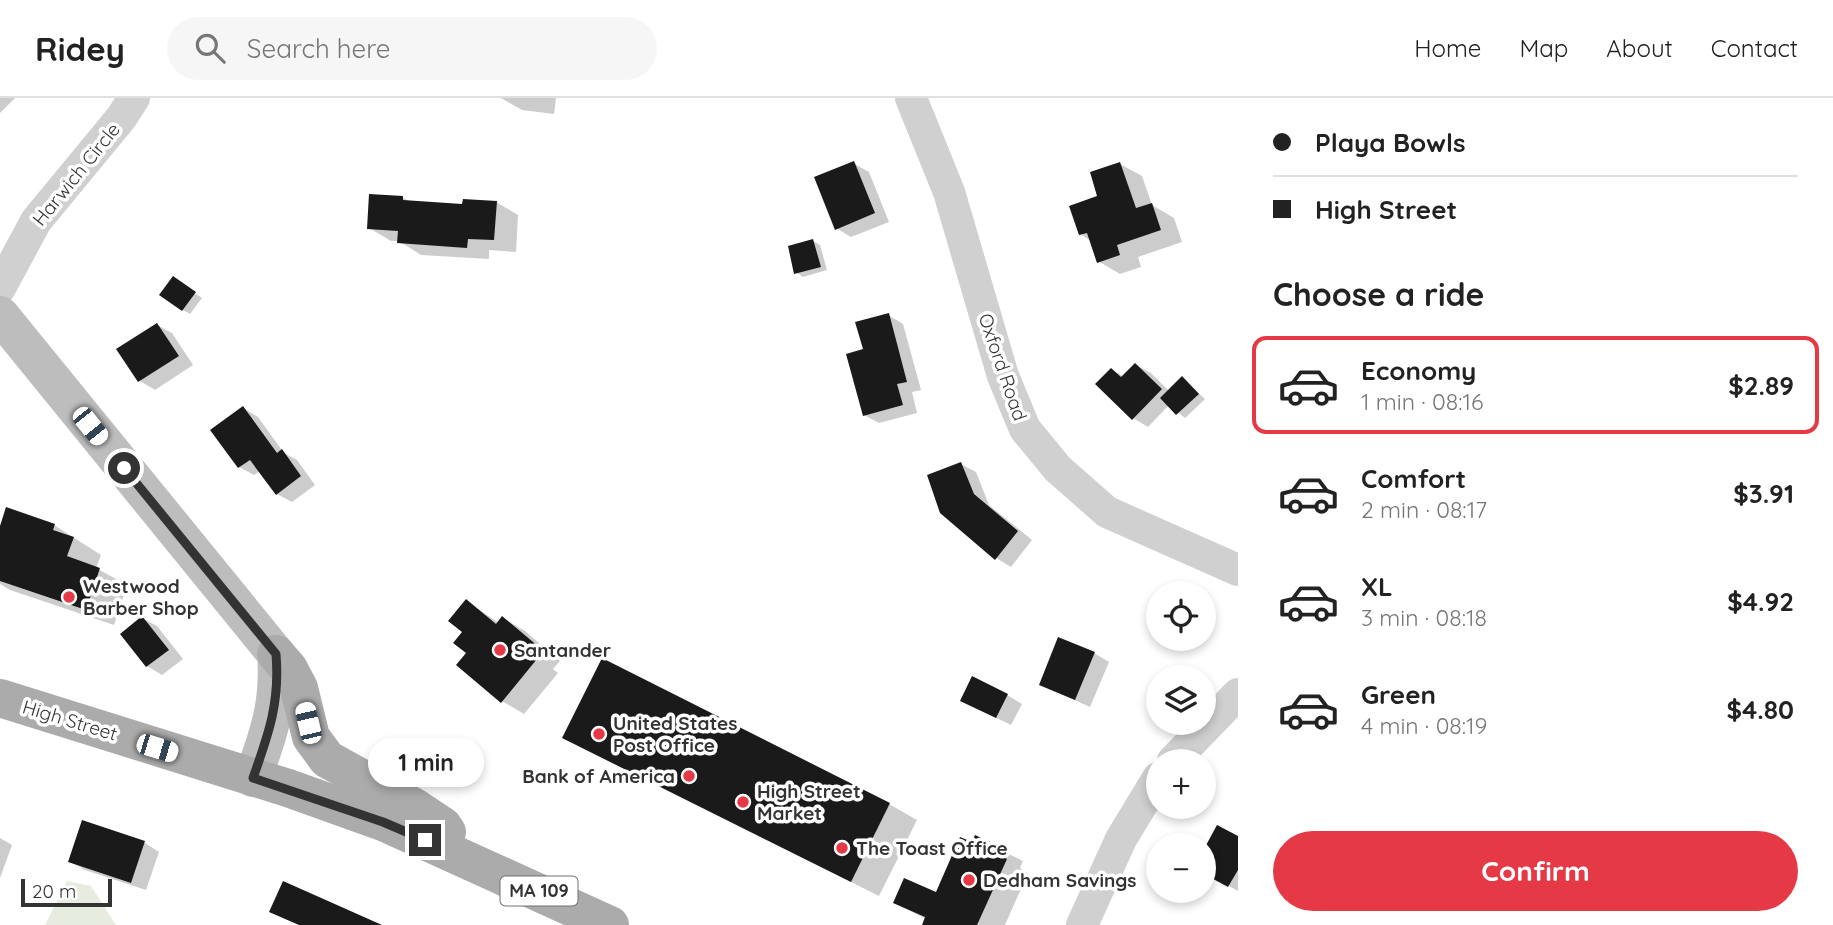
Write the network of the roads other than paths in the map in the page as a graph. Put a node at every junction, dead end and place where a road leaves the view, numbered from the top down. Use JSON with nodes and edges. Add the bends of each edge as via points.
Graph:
{"nodes":[{"id":1,"x":134,"y":98,"type":"edge"},
{"id":2,"x":911,"y":98,"type":"edge"},
{"id":3,"x":0,"y":288,"type":"edge"},
{"id":4,"x":0,"y":315,"type":"edge"},
{"id":5,"x":1238,"y":570,"type":"edge"},
{"id":6,"x":276,"y":654,"type":"junction"},
{"id":7,"x":0,"y":698,"type":"edge"},
{"id":8,"x":1232,"y":710,"type":"edge"},
{"id":9,"x":1187,"y":749,"type":"edge"},
{"id":10,"x":253,"y":778,"type":"junction"},
{"id":11,"x":1146,"y":798,"type":"edge"},
{"id":12,"x":468,"y":859,"type":"junction"},
{"id":13,"x":610,"y":925,"type":"edge"},
{"id":14,"x":1082,"y":925,"type":"edge"}],
"edges":[{"from":1,"to":3,"type":"street","name":"Harwich Circle","via":[[36,221]]},
{"from":2,"to":5,"type":"street","name":"Oxford Road","via":[[949,192],[1003,376],[1025,429],[1058,470],[1107,512]]},
{"from":4,"to":6,"type":"street"},
{"from":6,"to":10,"type":"street","via":[[275,707]]},
{"from":6,"to":12,"type":"main road","via":[[299,688],[311,737],[327,759],[443,826]]},
{"from":7,"to":10,"type":"main road","name":"High Street","number":"MA 109"},
{"from":8,"to":9,"type":"street"},
{"from":10,"to":12,"type":"main road","name":"High Street","number":"MA 109","via":[[383,822]]},
{"from":11,"to":14,"type":"street","via":[[1121,839]]},
{"from":12,"to":13,"type":"main road","name":"High Street","number":"MA 109"}]}
